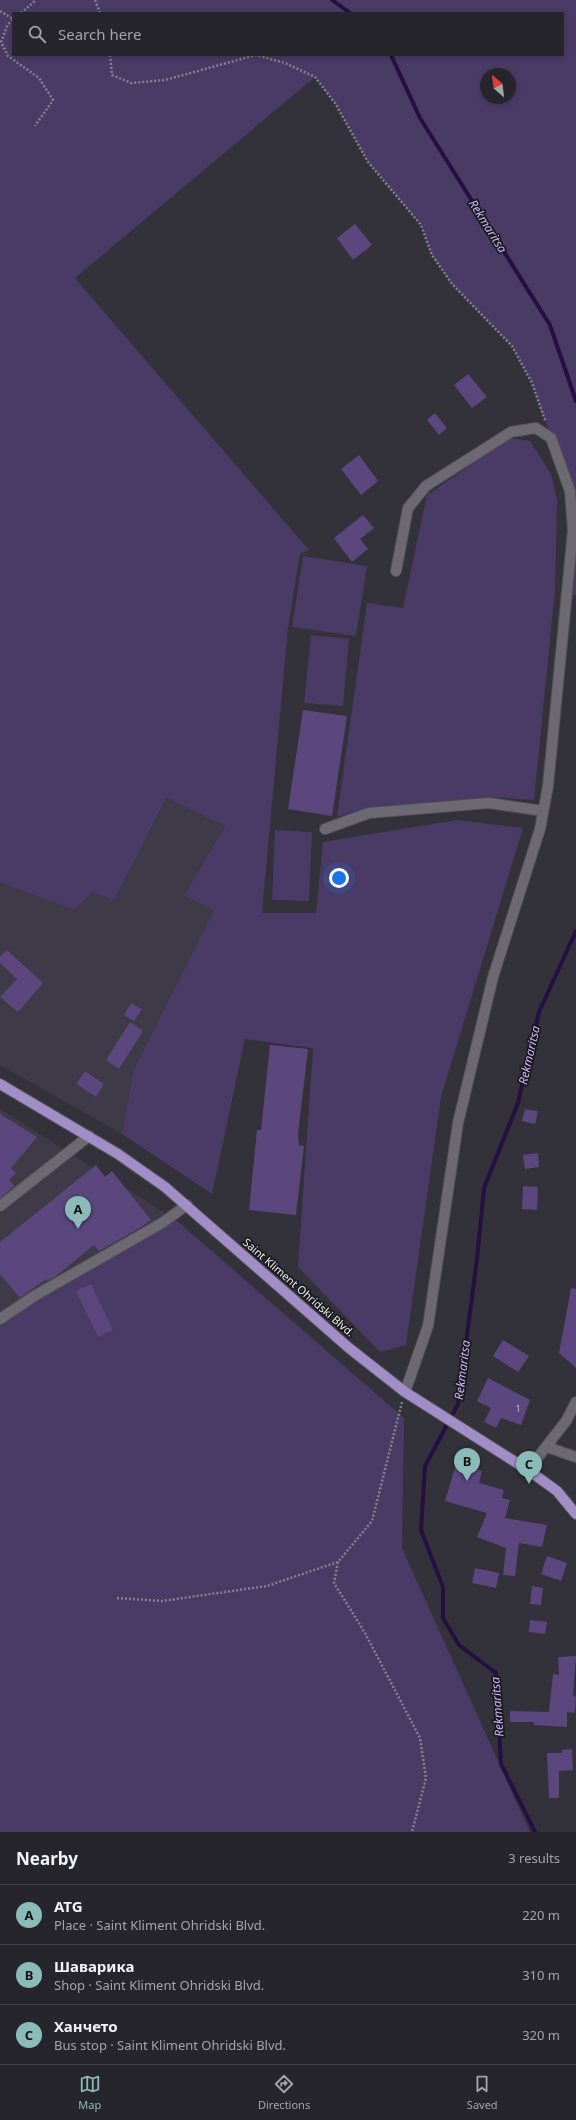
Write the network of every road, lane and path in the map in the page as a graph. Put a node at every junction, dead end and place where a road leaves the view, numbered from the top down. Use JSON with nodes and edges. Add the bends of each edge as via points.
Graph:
{"nodes":[{"id":1,"x":36,"y":0,"type":"edge"},
{"id":2,"x":95,"y":0,"type":"edge"},
{"id":3,"x":0,"y":11,"type":"edge"},
{"id":4,"x":22,"y":12,"type":"edge"},
{"id":5,"x":100,"y":12,"type":"edge"},
{"id":6,"x":12,"y":18,"type":"edge"},
{"id":7,"x":12,"y":20,"type":"edge"},
{"id":8,"x":110,"y":56,"type":"edge"},
{"id":9,"x":252,"y":56,"type":"edge"},
{"id":10,"x":259,"y":56,"type":"edge"},
{"id":11,"x":35,"y":126,"type":"dead end"},
{"id":12,"x":551,"y":438,"type":"junction"},
{"id":13,"x":396,"y":572,"type":"dead end"},
{"id":14,"x":543,"y":811,"type":"junction"},
{"id":15,"x":326,"y":830,"type":"dead end"},
{"id":16,"x":0,"y":1084,"type":"edge"},
{"id":17,"x":89,"y":1136,"type":"junction"},
{"id":18,"x":187,"y":1204,"type":"junction"},
{"id":19,"x":0,"y":1206,"type":"edge"},
{"id":20,"x":0,"y":1319,"type":"edge"},
{"id":21,"x":405,"y":1392,"type":"junction"},
{"id":22,"x":576,"y":1402,"type":"edge"},
{"id":23,"x":547,"y":1447,"type":"junction"},
{"id":24,"x":576,"y":1457,"type":"edge"},
{"id":25,"x":528,"y":1470,"type":"junction"},
{"id":26,"x":576,"y":1514,"type":"edge"},
{"id":27,"x":338,"y":1562,"type":"junction"},
{"id":28,"x":117,"y":1598,"type":"dead end"},
{"id":29,"x":412,"y":1832,"type":"edge"}],
"edges":[{"from":1,"to":4,"type":"path"},
{"from":2,"to":5,"type":"path"},
{"from":3,"to":6,"type":"path"},
{"from":7,"to":11,"type":"path","via":[[1,42],[8,56],[40,78],[53,100]]},
{"from":8,"to":9,"type":"path","via":[[112,75],[131,83],[166,80]]},
{"from":10,"to":12,"type":"path","via":[[315,77],[335,103],[368,162],[421,225],[432,255],[452,284],[512,346],[532,383]]},
{"from":12,"to":13,"type":"street","via":[[536,428],[511,432],[426,486],[408,508]]},
{"from":12,"to":14,"type":"street","via":[[570,492],[573,530],[548,786]]},
{"from":14,"to":15,"type":"street","via":[[489,803],[369,813]]},
{"from":14,"to":21,"type":"street","via":[[540,829],[493,977],[460,1115],[428,1326]]},
{"from":16,"to":17,"type":"main road","name":"Saint Kliment Ohridski Blvd."},
{"from":17,"to":18,"type":"main road","name":"Saint Kliment Ohridski Blvd.","via":[[143,1170]]},
{"from":17,"to":19,"type":"street"},
{"from":18,"to":20,"type":"street","via":[[162,1223],[36,1295]]},
{"from":18,"to":21,"type":"main road","name":"Saint Kliment Ohridski Blvd.","via":[[349,1348]]},
{"from":21,"to":25,"type":"main road","name":"Saint Kliment Ohridski Blvd."},
{"from":21,"to":27,"type":"path","via":[[372,1521]]},
{"from":22,"to":23,"type":"street"},
{"from":23,"to":24,"type":"street"},
{"from":23,"to":25,"type":"street"},
{"from":25,"to":26,"type":"main road","name":"Saint Kliment Ohridski Blvd.","via":[[557,1491]]},
{"from":27,"to":28,"type":"path","via":[[267,1586],[162,1601]]},
{"from":27,"to":29,"type":"path","via":[[334,1583],[365,1633],[420,1738],[426,1778]]}]}
